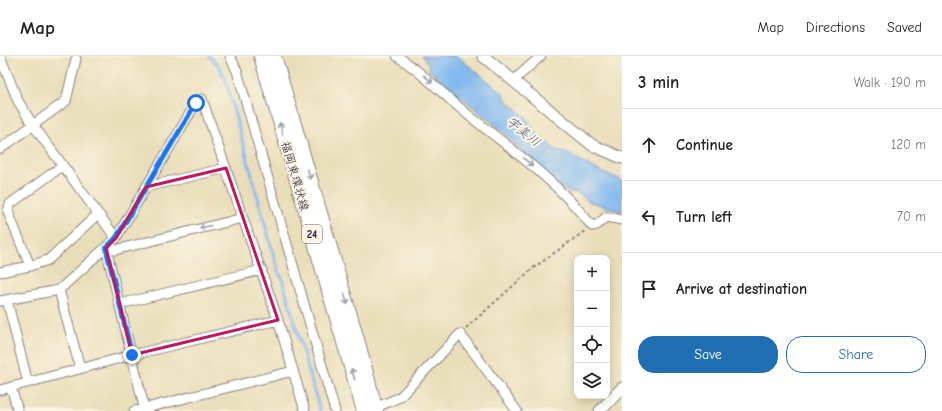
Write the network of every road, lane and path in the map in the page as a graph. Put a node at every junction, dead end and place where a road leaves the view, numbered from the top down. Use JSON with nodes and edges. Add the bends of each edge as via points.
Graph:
{"nodes":[{"id":1,"x":0,"y":56,"type":"edge"},
{"id":2,"x":230,"y":56,"type":"edge"},
{"id":3,"x":261,"y":56,"type":"edge"},
{"id":4,"x":274,"y":56,"type":"edge"},
{"id":5,"x":397,"y":56,"type":"edge"},
{"id":6,"x":483,"y":56,"type":"edge"},
{"id":7,"x":540,"y":56,"type":"edge"},
{"id":8,"x":76,"y":59,"type":"dead end"},
{"id":9,"x":513,"y":81,"type":"junction"},
{"id":10,"x":33,"y":125,"type":"junction"},
{"id":11,"x":0,"y":150,"type":"edge"},
{"id":12,"x":622,"y":158,"type":"edge"},
{"id":13,"x":62,"y":166,"type":"junction"},
{"id":14,"x":226,"y":168,"type":"junction"},
{"id":15,"x":146,"y":187,"type":"junction"},
{"id":16,"x":98,"y":214,"type":"junction"},
{"id":17,"x":243,"y":218,"type":"junction"},
{"id":18,"x":622,"y":220,"type":"edge"},
{"id":19,"x":592,"y":226,"type":"junction"},
{"id":20,"x":116,"y":238,"type":"junction"},
{"id":21,"x":106,"y":248,"type":"junction"},
{"id":22,"x":30,"y":266,"type":"junction"},
{"id":23,"x":262,"y":270,"type":"junction"},
{"id":24,"x":0,"y":272,"type":"edge"},
{"id":25,"x":59,"y":290,"type":"junction"},
{"id":26,"x":4,"y":300,"type":"edge"},
{"id":27,"x":120,"y":304,"type":"junction"},
{"id":28,"x":278,"y":320,"type":"junction"},
{"id":29,"x":460,"y":334,"type":"junction"},
{"id":30,"x":132,"y":355,"type":"junction"},
{"id":31,"x":80,"y":368,"type":"junction"},
{"id":32,"x":293,"y":371,"type":"junction"},
{"id":33,"x":28,"y":383,"type":"junction"},
{"id":34,"x":12,"y":387,"type":"junction"},
{"id":35,"x":622,"y":388,"type":"edge"},
{"id":36,"x":0,"y":390,"type":"edge"},
{"id":37,"x":145,"y":410,"type":"edge"},
{"id":38,"x":372,"y":410,"type":"edge"},
{"id":39,"x":18,"y":411,"type":"edge"},
{"id":40,"x":134,"y":411,"type":"edge"},
{"id":41,"x":305,"y":411,"type":"edge"},
{"id":42,"x":334,"y":411,"type":"edge"},
{"id":43,"x":518,"y":411,"type":"edge"},
{"id":44,"x":600,"y":411,"type":"edge"}],
"edges":[{"from":1,"to":10,"type":"street","via":[[18,101]]},
{"from":2,"to":42,"type":"street","via":[[237,71]]},
{"from":38,"to":3,"type":"main road","name":"福岡東環状線","number":"24","one_way":true},
{"from":4,"to":38,"type":"main road","name":"福岡東環状線","number":"24","one_way":true,"via":[[356,335]]},
{"from":5,"to":19,"type":"street","one_way":true,"via":[[413,66],[467,114],[542,173]]},
{"from":6,"to":9,"type":"street"},
{"from":7,"to":9,"type":"street"},
{"from":8,"to":10,"type":"street","via":[[66,101]]},
{"from":9,"to":12,"type":"street","via":[[592,145]]},
{"from":10,"to":11,"type":"street"},
{"from":10,"to":13,"type":"street"},
{"from":13,"to":16,"type":"street"},
{"from":13,"to":22,"type":"street","via":[[10,204],[8,212]]},
{"from":14,"to":15,"type":"street"},
{"from":14,"to":15,"type":"street","via":[[202,99],[196,103]]},
{"from":14,"to":17,"type":"street"},
{"from":15,"to":20,"type":"street"},
{"from":16,"to":20,"type":"street"},
{"from":16,"to":22,"type":"street","via":[[48,260]]},
{"from":17,"to":21,"type":"street","one_way":true,"via":[[115,250]]},
{"from":17,"to":23,"type":"street"},
{"from":18,"to":19,"type":"street","via":[[606,217]]},
{"from":19,"to":29,"type":"path","via":[[532,269]]},
{"from":20,"to":21,"type":"street"},
{"from":21,"to":25,"type":"street"},
{"from":21,"to":27,"type":"street"},
{"from":22,"to":24,"type":"street"},
{"from":23,"to":27,"type":"street"},
{"from":23,"to":28,"type":"street"},
{"from":25,"to":26,"type":"street"},
{"from":25,"to":31,"type":"street"},
{"from":26,"to":33,"type":"street"},
{"from":27,"to":30,"type":"street"},
{"from":28,"to":30,"type":"street"},
{"from":28,"to":32,"type":"street"},
{"from":29,"to":38,"type":"street","via":[[400,396]]},
{"from":29,"to":43,"type":"street"},
{"from":30,"to":31,"type":"street"},
{"from":30,"to":37,"type":"street"},
{"from":31,"to":33,"type":"street"},
{"from":32,"to":37,"type":"street"},
{"from":32,"to":41,"type":"street"},
{"from":33,"to":34,"type":"street"},
{"from":34,"to":36,"type":"street"},
{"from":34,"to":39,"type":"street"},
{"from":35,"to":44,"type":"street"},
{"from":37,"to":40,"type":"street"}]}
